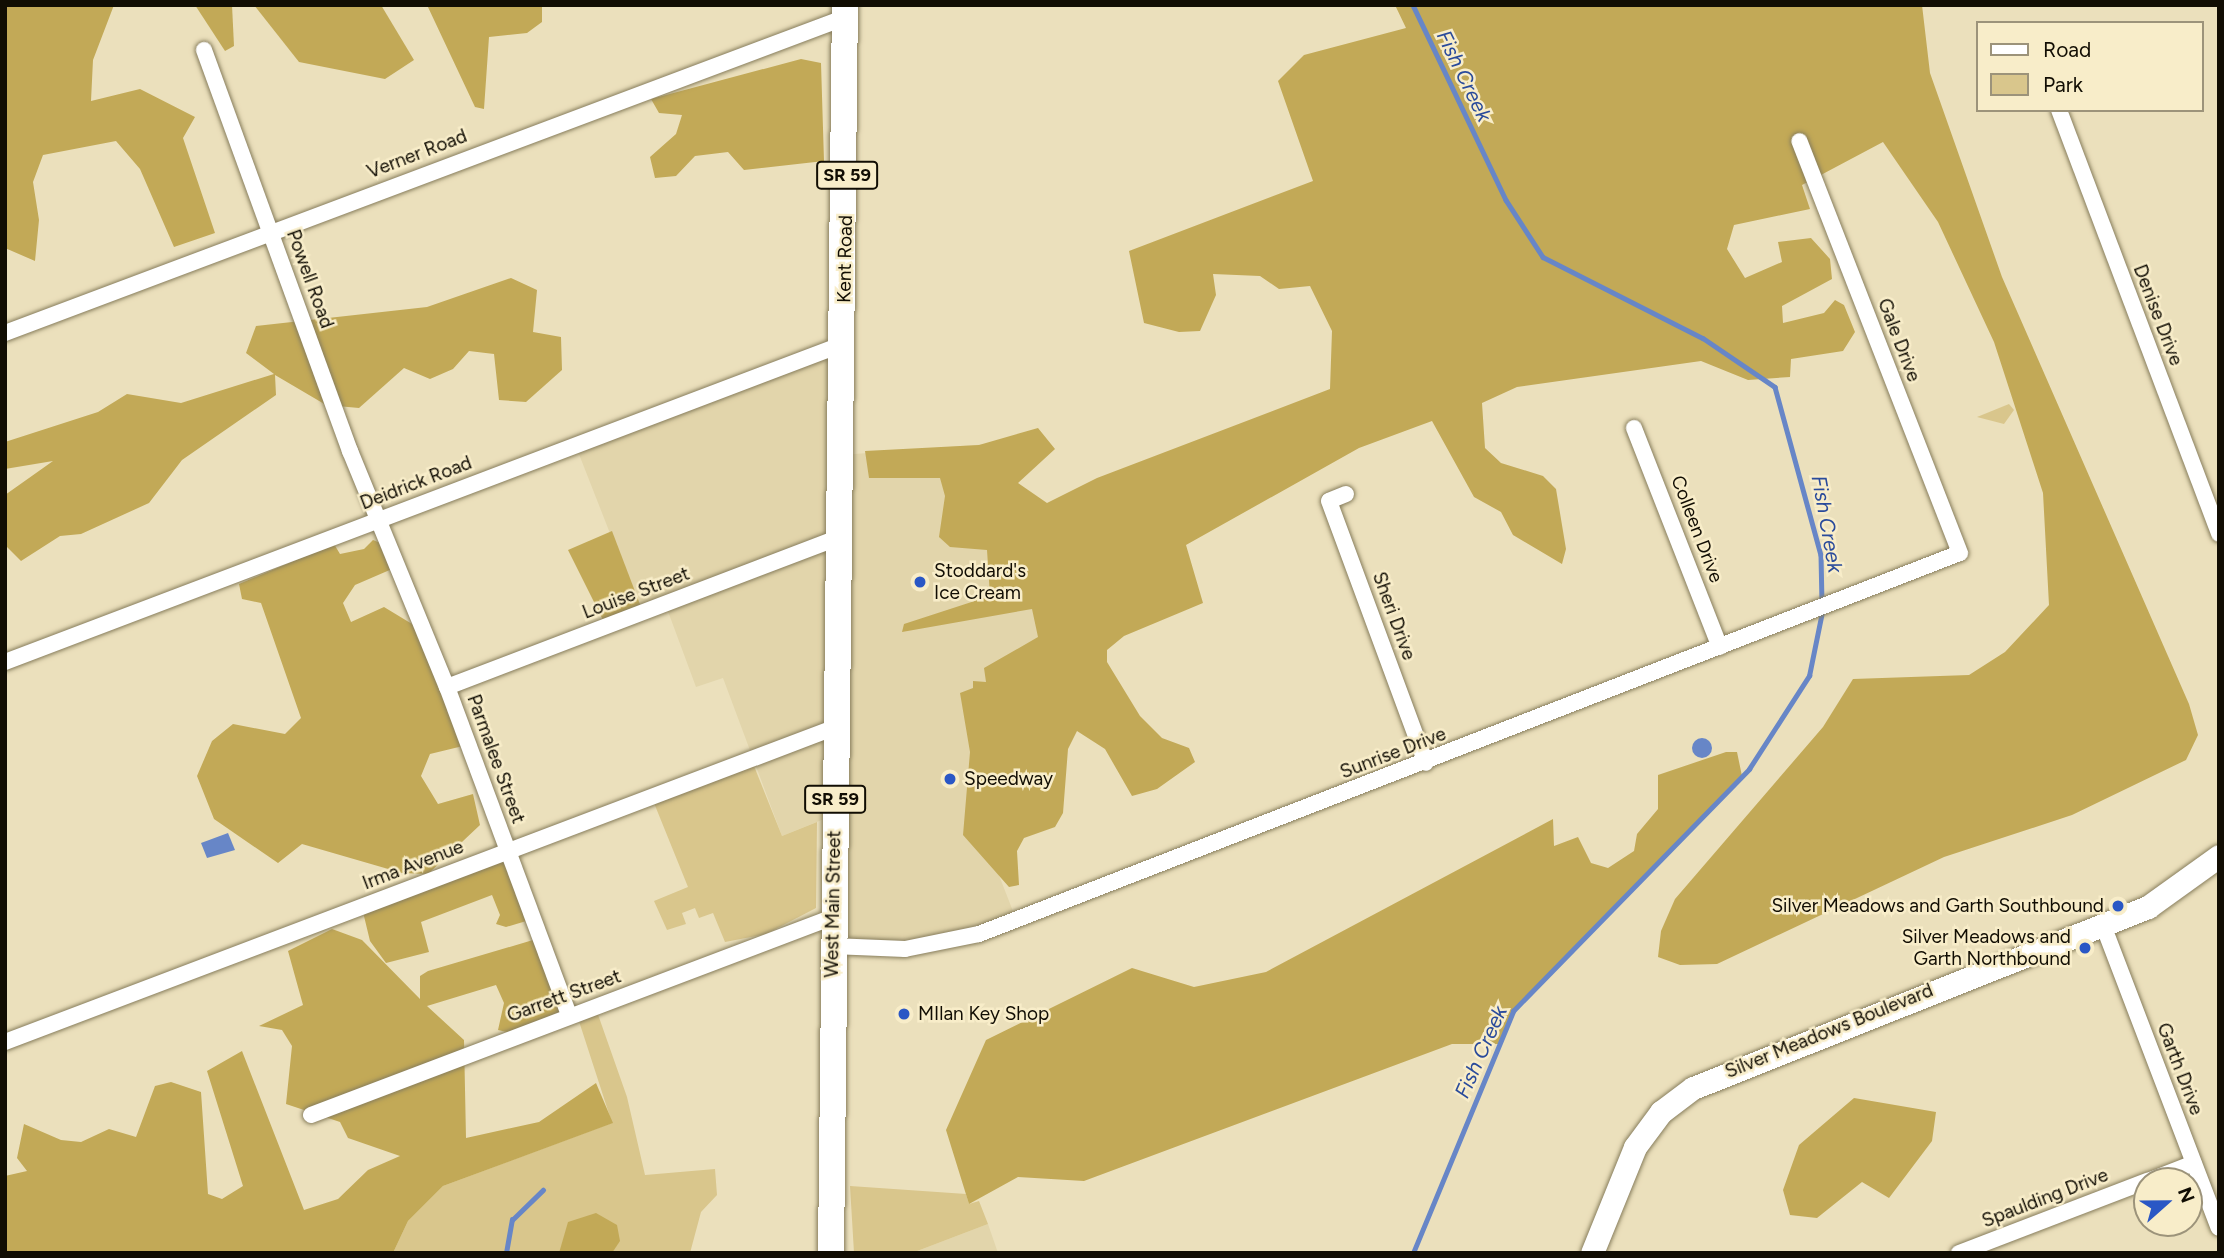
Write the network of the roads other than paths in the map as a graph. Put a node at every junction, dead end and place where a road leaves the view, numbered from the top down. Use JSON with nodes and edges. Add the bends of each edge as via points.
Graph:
{"nodes":[{"id":1,"x":845,"y":11,"type":"edge"},
{"id":2,"x":204,"y":50,"type":"dead end"},
{"id":3,"x":2060,"y":112,"type":"edge"},
{"id":4,"x":1799,"y":141,"type":"dead end"},
{"id":5,"x":271,"y":233,"type":"junction"},
{"id":6,"x":5,"y":333,"type":"edge"},
{"id":7,"x":843,"y":344,"type":"junction"},
{"id":8,"x":1634,"y":428,"type":"dead end"},
{"id":9,"x":1346,"y":494,"type":"dead end"},
{"id":10,"x":378,"y":521,"type":"junction"},
{"id":11,"x":2219,"y":534,"type":"edge"},
{"id":12,"x":839,"y":537,"type":"junction"},
{"id":13,"x":1960,"y":553,"type":"joint"},
{"id":14,"x":1720,"y":647,"type":"junction"},
{"id":15,"x":5,"y":662,"type":"edge"},
{"id":16,"x":447,"y":687,"type":"junction"},
{"id":17,"x":836,"y":727,"type":"junction"},
{"id":18,"x":1426,"y":762,"type":"junction"},
{"id":19,"x":507,"y":851,"type":"junction"},
{"id":20,"x":2219,"y":856,"type":"edge"},
{"id":21,"x":833,"y":917,"type":"junction"},
{"id":22,"x":2103,"y":925,"type":"junction"},
{"id":23,"x":832,"y":946,"type":"junction"},
{"id":24,"x":569,"y":1015,"type":"junction"},
{"id":25,"x":5,"y":1042,"type":"edge"},
{"id":26,"x":311,"y":1115,"type":"dead end"},
{"id":27,"x":2194,"y":1163,"type":"junction"},
{"id":28,"x":2184,"y":1167,"type":"edge"},
{"id":29,"x":2133,"y":1186,"type":"edge"},
{"id":30,"x":2219,"y":1228,"type":"edge"},
{"id":31,"x":831,"y":1253,"type":"edge"},
{"id":32,"x":1592,"y":1253,"type":"edge"},
{"id":33,"x":1959,"y":1253,"type":"edge"}],
"edges":[{"from":1,"to":5,"type":"street","name":"Verner Road"},
{"from":1,"to":7,"type":"main road","name":"Kent Road","number":"SR 59"},
{"from":2,"to":5,"type":"street","name":"Powell Road"},
{"from":3,"to":11,"type":"street","name":"Denise Drive"},
{"from":4,"to":13,"type":"street","name":"Gale Drive"},
{"from":5,"to":6,"type":"street","name":"Verner Road"},
{"from":5,"to":10,"type":"street","name":"Powell Road"},
{"from":7,"to":10,"type":"street","name":"Deidrick Road"},
{"from":7,"to":12,"type":"main road","name":"West Main Street","number":"SR 59"},
{"from":8,"to":14,"type":"street","name":"Colleen Drive"},
{"from":9,"to":18,"type":"street","name":"Sheri Drive","via":[[1329,501]]},
{"from":10,"to":15,"type":"street","name":"Deidrick Road"},
{"from":10,"to":16,"type":"street","name":"Parmalee Street"},
{"from":12,"to":16,"type":"street","name":"Louise Street"},
{"from":12,"to":17,"type":"main road","name":"West Main Street","number":"SR 59"},
{"from":13,"to":14,"type":"street","name":"Sunrise Drive"},
{"from":14,"to":18,"type":"street","name":"Sunrise Drive"},
{"from":16,"to":19,"type":"street","name":"Parmalee Street"},
{"from":17,"to":19,"type":"street","name":"Irma Avenue"},
{"from":17,"to":21,"type":"main road","name":"West Main Street","number":"SR 59"},
{"from":18,"to":23,"type":"street","name":"Sunrise Drive","via":[[979,934],[905,949]]},
{"from":19,"to":24,"type":"street","name":"Parmalee Street"},
{"from":19,"to":25,"type":"street","name":"Irma Avenue"},
{"from":20,"to":22,"type":"street","name":"Silver Meadows Boulevard","via":[[2173,894]]},
{"from":21,"to":23,"type":"main road","name":"West Main Street","number":"SR 59"},
{"from":21,"to":24,"type":"street","name":"Garrett Street"},
{"from":22,"to":27,"type":"street","name":"Garth Drive"},
{"from":22,"to":32,"type":"street","name":"Silver Meadows Boulevard","via":[[1693,1088],[1661,1112],[1635,1147]]},
{"from":23,"to":31,"type":"main road","name":"West Main Street","number":"SR 59"},
{"from":24,"to":26,"type":"street","name":"Garrett Street"},
{"from":27,"to":28,"type":"street","name":"Spaulding Drive"},
{"from":27,"to":30,"type":"street","name":"Garth Drive"},
{"from":29,"to":33,"type":"street","name":"Spaulding Drive"}]}
